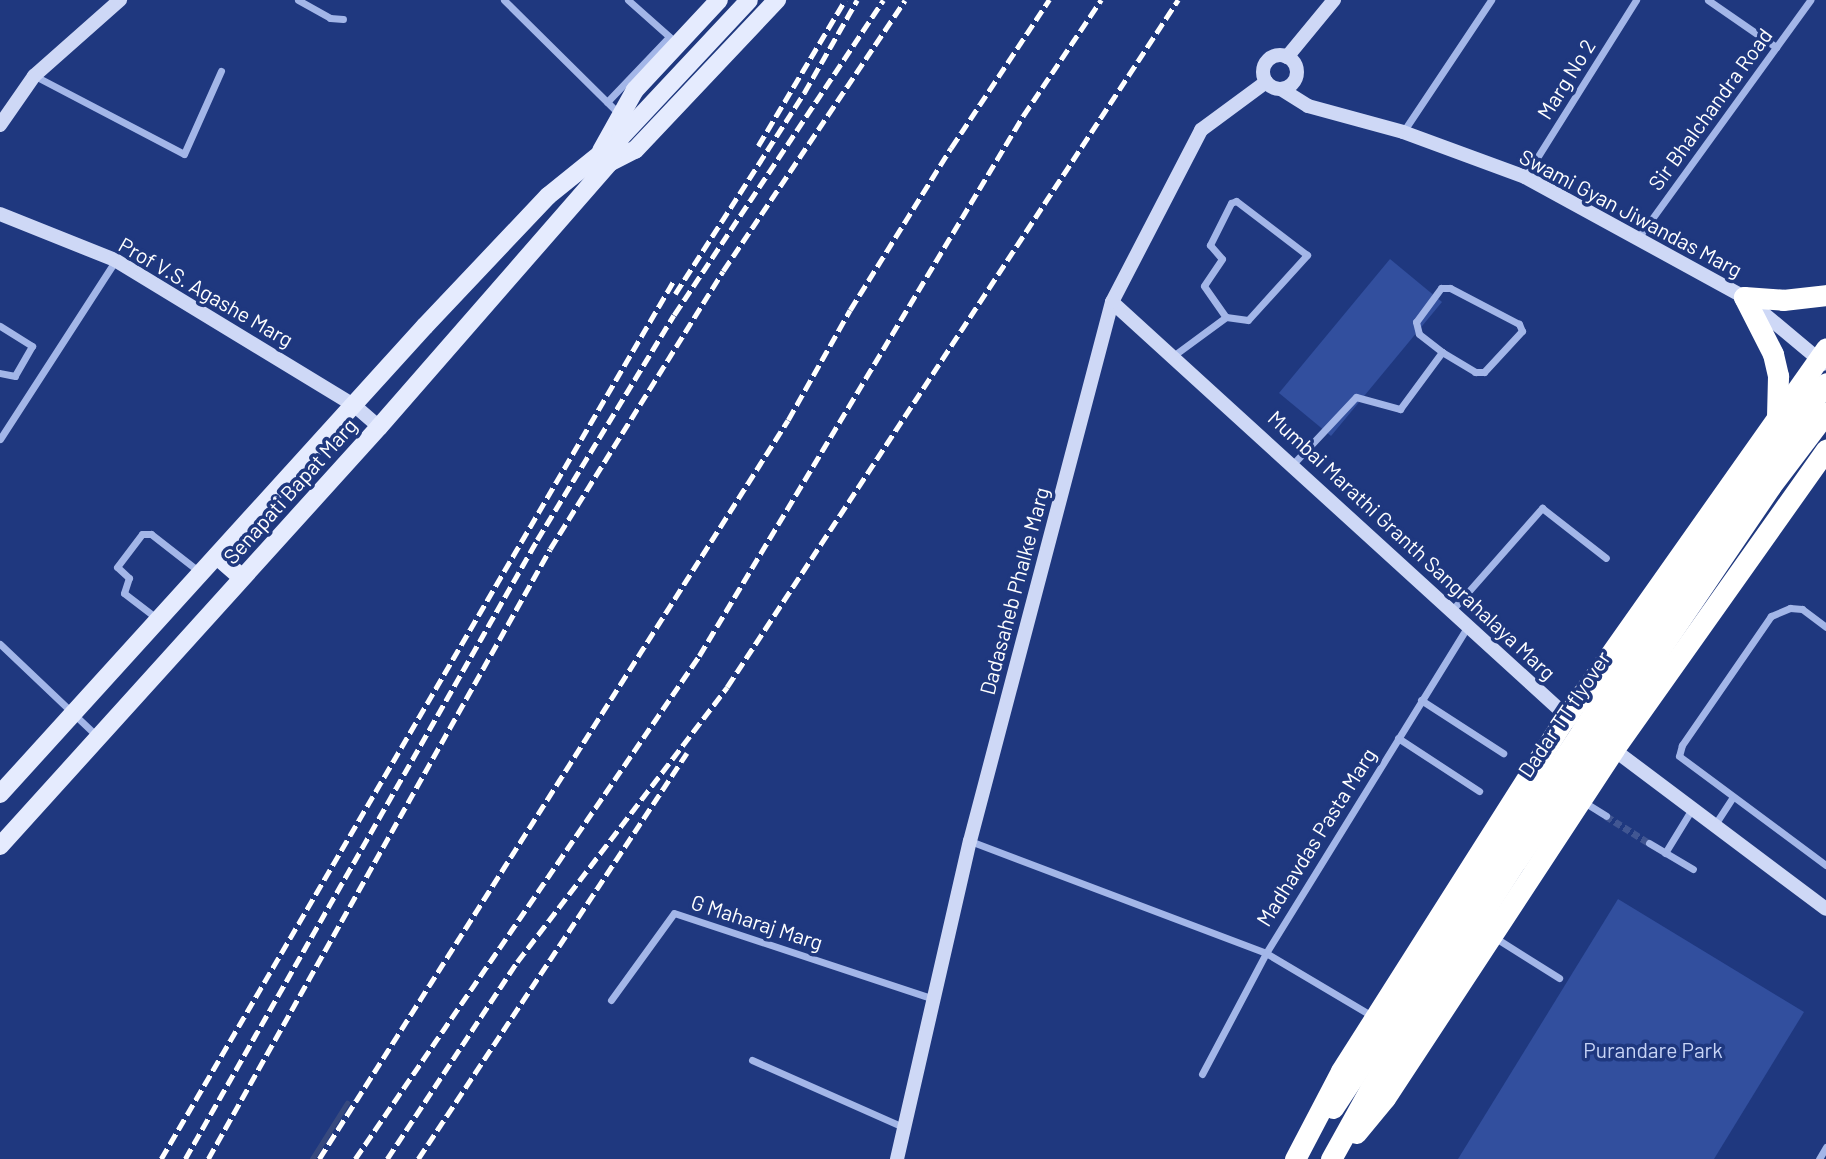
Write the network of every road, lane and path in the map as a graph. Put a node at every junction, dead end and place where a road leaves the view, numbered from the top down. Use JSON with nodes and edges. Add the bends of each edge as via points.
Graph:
{"nodes":[{"id":1,"x":120,"y":0,"type":"edge"},
{"id":2,"x":299,"y":0,"type":"edge"},
{"id":3,"x":504,"y":0,"type":"edge"},
{"id":4,"x":628,"y":0,"type":"edge"},
{"id":5,"x":719,"y":0,"type":"edge"},
{"id":6,"x":749,"y":0,"type":"edge"},
{"id":7,"x":777,"y":0,"type":"edge"},
{"id":8,"x":1491,"y":0,"type":"edge"},
{"id":9,"x":1636,"y":0,"type":"edge"},
{"id":10,"x":1708,"y":0,"type":"edge"},
{"id":11,"x":1810,"y":0,"type":"edge"},
{"id":12,"x":1330,"y":5,"type":"edge"},
{"id":13,"x":342,"y":19,"type":"dead end"},
{"id":14,"x":674,"y":40,"type":"junction"},
{"id":15,"x":1776,"y":47,"type":"junction"},
{"id":16,"x":1287,"y":57,"type":"junction"},
{"id":17,"x":221,"y":71,"type":"dead end"},
{"id":18,"x":34,"y":76,"type":"junction"},
{"id":19,"x":1266,"y":82,"type":"junction"},
{"id":20,"x":1281,"y":89,"type":"junction"},
{"id":21,"x":613,"y":107,"type":"junction"},
{"id":22,"x":0,"y":125,"type":"edge"},
{"id":23,"x":1403,"y":132,"type":"junction"},
{"id":24,"x":599,"y":162,"type":"junction"},
{"id":25,"x":1525,"y":177,"type":"junction"},
{"id":26,"x":0,"y":214,"type":"edge"},
{"id":27,"x":1638,"y":239,"type":"junction"},
{"id":28,"x":116,"y":260,"type":"junction"},
{"id":29,"x":1826,"y":295,"type":"edge"},
{"id":30,"x":1744,"y":297,"type":"junction"},
{"id":31,"x":1112,"y":302,"type":"junction"},
{"id":32,"x":1226,"y":317,"type":"junction"},
{"id":33,"x":0,"y":326,"type":"edge"},
{"id":34,"x":418,"y":334,"type":"junction"},
{"id":35,"x":1442,"y":352,"type":"junction"},
{"id":36,"x":442,"y":354,"type":"junction"},
{"id":37,"x":1173,"y":356,"type":"junction"},
{"id":38,"x":1823,"y":358,"type":"edge"},
{"id":39,"x":0,"y":373,"type":"edge"},
{"id":40,"x":1826,"y":383,"type":"edge"},
{"id":41,"x":355,"y":405,"type":"junction"},
{"id":42,"x":1826,"y":413,"type":"edge"},
{"id":43,"x":1777,"y":418,"type":"junction"},
{"id":44,"x":379,"y":426,"type":"junction"},
{"id":45,"x":0,"y":439,"type":"edge"},
{"id":46,"x":1826,"y":450,"type":"edge"},
{"id":47,"x":1293,"y":464,"type":"junction"},
{"id":48,"x":1716,"y":506,"type":"junction"},
{"id":49,"x":247,"y":524,"type":"junction"},
{"id":50,"x":1765,"y":536,"type":"junction"},
{"id":51,"x":271,"y":546,"type":"junction"},
{"id":52,"x":217,"y":556,"type":"junction"},
{"id":53,"x":1606,"y":558,"type":"dead end"},
{"id":54,"x":202,"y":573,"type":"junction"},
{"id":55,"x":242,"y":578,"type":"junction"},
{"id":56,"x":1453,"y":609,"type":"junction"},
{"id":57,"x":159,"y":620,"type":"junction"},
{"id":58,"x":1469,"y":624,"type":"junction"},
{"id":59,"x":1826,"y":627,"type":"edge"},
{"id":60,"x":0,"y":644,"type":"edge"},
{"id":61,"x":1421,"y":700,"type":"junction"},
{"id":62,"x":72,"y":715,"type":"junction"},
{"id":63,"x":1566,"y":717,"type":"junction"},
{"id":64,"x":98,"y":737,"type":"junction"},
{"id":65,"x":1398,"y":738,"type":"junction"},
{"id":66,"x":1614,"y":749,"type":"junction"},
{"id":67,"x":1503,"y":753,"type":"dead end"},
{"id":68,"x":1479,"y":791,"type":"dead end"},
{"id":69,"x":0,"y":794,"type":"edge"},
{"id":70,"x":1732,"y":798,"type":"junction"},
{"id":71,"x":1580,"y":799,"type":"junction"},
{"id":72,"x":1692,"y":808,"type":"junction"},
{"id":73,"x":1606,"y":816,"type":"tunnel mouth"},
{"id":74,"x":1714,"y":825,"type":"junction"},
{"id":75,"x":970,"y":841,"type":"junction"},
{"id":76,"x":1649,"y":843,"type":"tunnel mouth"},
{"id":77,"x":0,"y":846,"type":"edge"},
{"id":78,"x":1665,"y":853,"type":"junction"},
{"id":79,"x":1826,"y":865,"type":"edge"},
{"id":80,"x":1693,"y":869,"type":"dead end"},
{"id":81,"x":1826,"y":909,"type":"edge"},
{"id":82,"x":1492,"y":936,"type":"junction"},
{"id":83,"x":1266,"y":953,"type":"junction"},
{"id":84,"x":1559,"y":978,"type":"dead end"},
{"id":85,"x":931,"y":998,"type":"junction"},
{"id":86,"x":611,"y":1000,"type":"dead end"},
{"id":87,"x":1375,"y":1018,"type":"junction"},
{"id":88,"x":752,"y":1060,"type":"dead end"},
{"id":89,"x":1202,"y":1074,"type":"dead end"},
{"id":90,"x":1363,"y":1084,"type":"junction"},
{"id":91,"x":903,"y":1127,"type":"junction"},
{"id":92,"x":1826,"y":1147,"type":"edge"},
{"id":93,"x":1296,"y":1156,"type":"edge"},
{"id":94,"x":1822,"y":1157,"type":"edge"},
{"id":95,"x":897,"y":1159,"type":"edge"},
{"id":96,"x":1333,"y":1159,"type":"edge"}],
"edges":[{"from":1,"to":18,"type":"street"},
{"from":2,"to":13,"type":"street","via":[[330,18]]},
{"from":3,"to":21,"type":"street"},
{"from":4,"to":14,"type":"street"},
{"from":5,"to":14,"type":"main road"},
{"from":6,"to":24,"type":"main road"},
{"from":7,"to":24,"type":"main road","via":[[635,150]]},
{"from":8,"to":23,"type":"street"},
{"from":9,"to":25,"type":"street","name":"Marg No 2"},
{"from":10,"to":15,"type":"street"},
{"from":11,"to":15,"type":"street","name":"Sir Bhalchandra Road"},
{"from":12,"to":16,"type":"street"},
{"from":14,"to":21,"type":"main road"},
{"from":15,"to":27,"type":"street","name":"Sir Bhalchandra Road"},
{"from":16,"to":19,"type":"street","via":[[1276,56],[1266,62]]},
{"from":16,"to":20,"type":"street","via":[[1296,65],[1297,76],[1291,86]]},
{"from":17,"to":18,"type":"street","via":[[184,154]]},
{"from":18,"to":22,"type":"street"},
{"from":19,"to":20,"type":"street"},
{"from":19,"to":31,"type":"street","name":"Dadasaheb Phalke Marg","via":[[1201,130]]},
{"from":20,"to":23,"type":"street","name":"Swami Gyan Jiwandas Marg","via":[[1308,106]]},
{"from":21,"to":24,"type":"main road"},
{"from":23,"to":25,"type":"street","name":"Swami Gyan Jiwandas Marg"},
{"from":24,"to":34,"type":"main road","name":"Senapati Bapat Marg","via":[[548,196]]},
{"from":24,"to":36,"type":"main road","name":"Senapati Bapat Marg"},
{"from":25,"to":27,"type":"street","name":"Swami Gyan Jiwandas Marg"},
{"from":26,"to":28,"type":"street","name":"Prof V.S. Agashe Marg"},
{"from":27,"to":30,"type":"street","name":"Swami Gyan Jiwandas Marg"},
{"from":28,"to":41,"type":"street","name":"Prof V.S. Agashe Marg"},
{"from":28,"to":45,"type":"street"},
{"from":29,"to":30,"type":"highway","via":[[1783,300]]},
{"from":30,"to":38,"type":"street","name":"Swami Gyan Jiwandas Marg"},
{"from":30,"to":43,"type":"highway","via":[[1779,376]]},
{"from":31,"to":37,"type":"street","name":"Mumbai Marathi Granth Sangrahalaya Marg"},
{"from":31,"to":75,"type":"street","name":"Dadasaheb Phalke Marg"},
{"from":32,"to":32,"type":"street","via":[[1248,320],[1307,255],[1236,201],[1231,202],[1210,245],[1222,259],[1204,286]]},
{"from":32,"to":37,"type":"street"},
{"from":33,"to":39,"type":"street","via":[[32,346],[15,376]]},
{"from":34,"to":36,"type":"main road"},
{"from":34,"to":41,"type":"main road","name":"Senapati Bapat Marg"},
{"from":35,"to":35,"type":"street","via":[[1484,372],[1522,331],[1519,324],[1450,288],[1441,288],[1416,322],[1419,334]]},
{"from":35,"to":47,"type":"street","via":[[1400,409],[1356,397]]},
{"from":36,"to":44,"type":"main road","name":"Senapati Bapat Marg"},
{"from":37,"to":47,"type":"street","name":"Mumbai Marathi Granth Sangrahalaya Marg"},
{"from":38,"to":43,"type":"highway"},
{"from":40,"to":90,"type":"highway","name":"Dadar TT flyover","via":[[1598,706]]},
{"from":41,"to":44,"type":"street","name":"Prof V.S. Agashe Marg"},
{"from":41,"to":49,"type":"main road","name":"Senapati Bapat Marg"},
{"from":42,"to":90,"type":"highway","name":"Dadar TT flyover"},
{"from":43,"to":48,"type":"highway"},
{"from":44,"to":51,"type":"main road","name":"Senapati Bapat Marg"},
{"from":46,"to":50,"type":"highway"},
{"from":47,"to":56,"type":"street","name":"Mumbai Marathi Granth Sangrahalaya Marg"},
{"from":48,"to":50,"type":"highway"},
{"from":48,"to":63,"type":"highway"},
{"from":49,"to":51,"type":"main road"},
{"from":49,"to":52,"type":"main road","name":"Senapati Bapat Marg"},
{"from":50,"to":66,"type":"highway"},
{"from":51,"to":55,"type":"main road","name":"Senapati Bapat Marg"},
{"from":52,"to":54,"type":"main road","name":"Senapati Bapat Marg"},
{"from":52,"to":55,"type":"main road"},
{"from":53,"to":56,"type":"street","via":[[1542,508]]},
{"from":54,"to":57,"type":"main road","name":"Senapati Bapat Marg"},
{"from":54,"to":57,"type":"street","via":[[150,534],[142,534],[117,567],[129,578],[124,593]]},
{"from":55,"to":64,"type":"main road","name":"Senapati Bapat Marg"},
{"from":56,"to":58,"type":"street","name":"Mumbai Marathi Granth Sangrahalaya Marg"},
{"from":57,"to":62,"type":"main road","name":"Senapati Bapat Marg"},
{"from":58,"to":61,"type":"street","name":"Madhavdas Pasta Marg"},
{"from":58,"to":63,"type":"street","name":"Mumbai Marathi Granth Sangrahalaya Marg"},
{"from":59,"to":70,"type":"street","via":[[1802,609],[1790,608],[1771,616],[1682,745],[1683,763]]},
{"from":60,"to":62,"type":"street"},
{"from":61,"to":65,"type":"street","name":"Madhavdas Pasta Marg"},
{"from":61,"to":67,"type":"street"},
{"from":62,"to":64,"type":"street"},
{"from":62,"to":69,"type":"main road","name":"Senapati Bapat Marg"},
{"from":63,"to":66,"type":"street","name":"Mumbai Marathi Granth Sangrahalaya Marg"},
{"from":63,"to":87,"type":"highway"},
{"from":64,"to":77,"type":"main road","name":"Senapati Bapat Marg"},
{"from":65,"to":68,"type":"street"},
{"from":65,"to":83,"type":"street","name":"Madhavdas Pasta Marg"},
{"from":66,"to":71,"type":"highway"},
{"from":66,"to":72,"type":"street","name":"Mumbai Marathi Granth Sangrahalaya Marg"},
{"from":70,"to":74,"type":"street"},
{"from":70,"to":79,"type":"street"},
{"from":71,"to":73,"type":"street"},
{"from":71,"to":82,"type":"highway"},
{"from":72,"to":74,"type":"street","name":"Mumbai Marathi Granth Sangrahalaya Marg"},
{"from":72,"to":78,"type":"street"},
{"from":74,"to":81,"type":"street","name":"Mumbai Marathi Granth Sangrahalaya Marg"},
{"from":75,"to":83,"type":"street"},
{"from":75,"to":85,"type":"street","name":"Dadasaheb Phalke Marg"},
{"from":76,"to":78,"type":"street"},
{"from":78,"to":80,"type":"street"},
{"from":82,"to":84,"type":"street"},
{"from":82,"to":96,"type":"highway","via":[[1385,1098]]},
{"from":83,"to":87,"type":"street"},
{"from":83,"to":89,"type":"street","name":"Madhavdas Pasta Marg"},
{"from":85,"to":86,"type":"street","name":"G Maharaj Marg","via":[[674,914]]},
{"from":85,"to":91,"type":"street","name":"Dadasaheb Phalke Marg"},
{"from":87,"to":93,"type":"highway"},
{"from":88,"to":91,"type":"street"},
{"from":90,"to":93,"type":"highway"},
{"from":90,"to":96,"type":"highway"},
{"from":91,"to":95,"type":"street","name":"Dadasaheb Phalke Marg"},
{"from":92,"to":94,"type":"street"}]}
